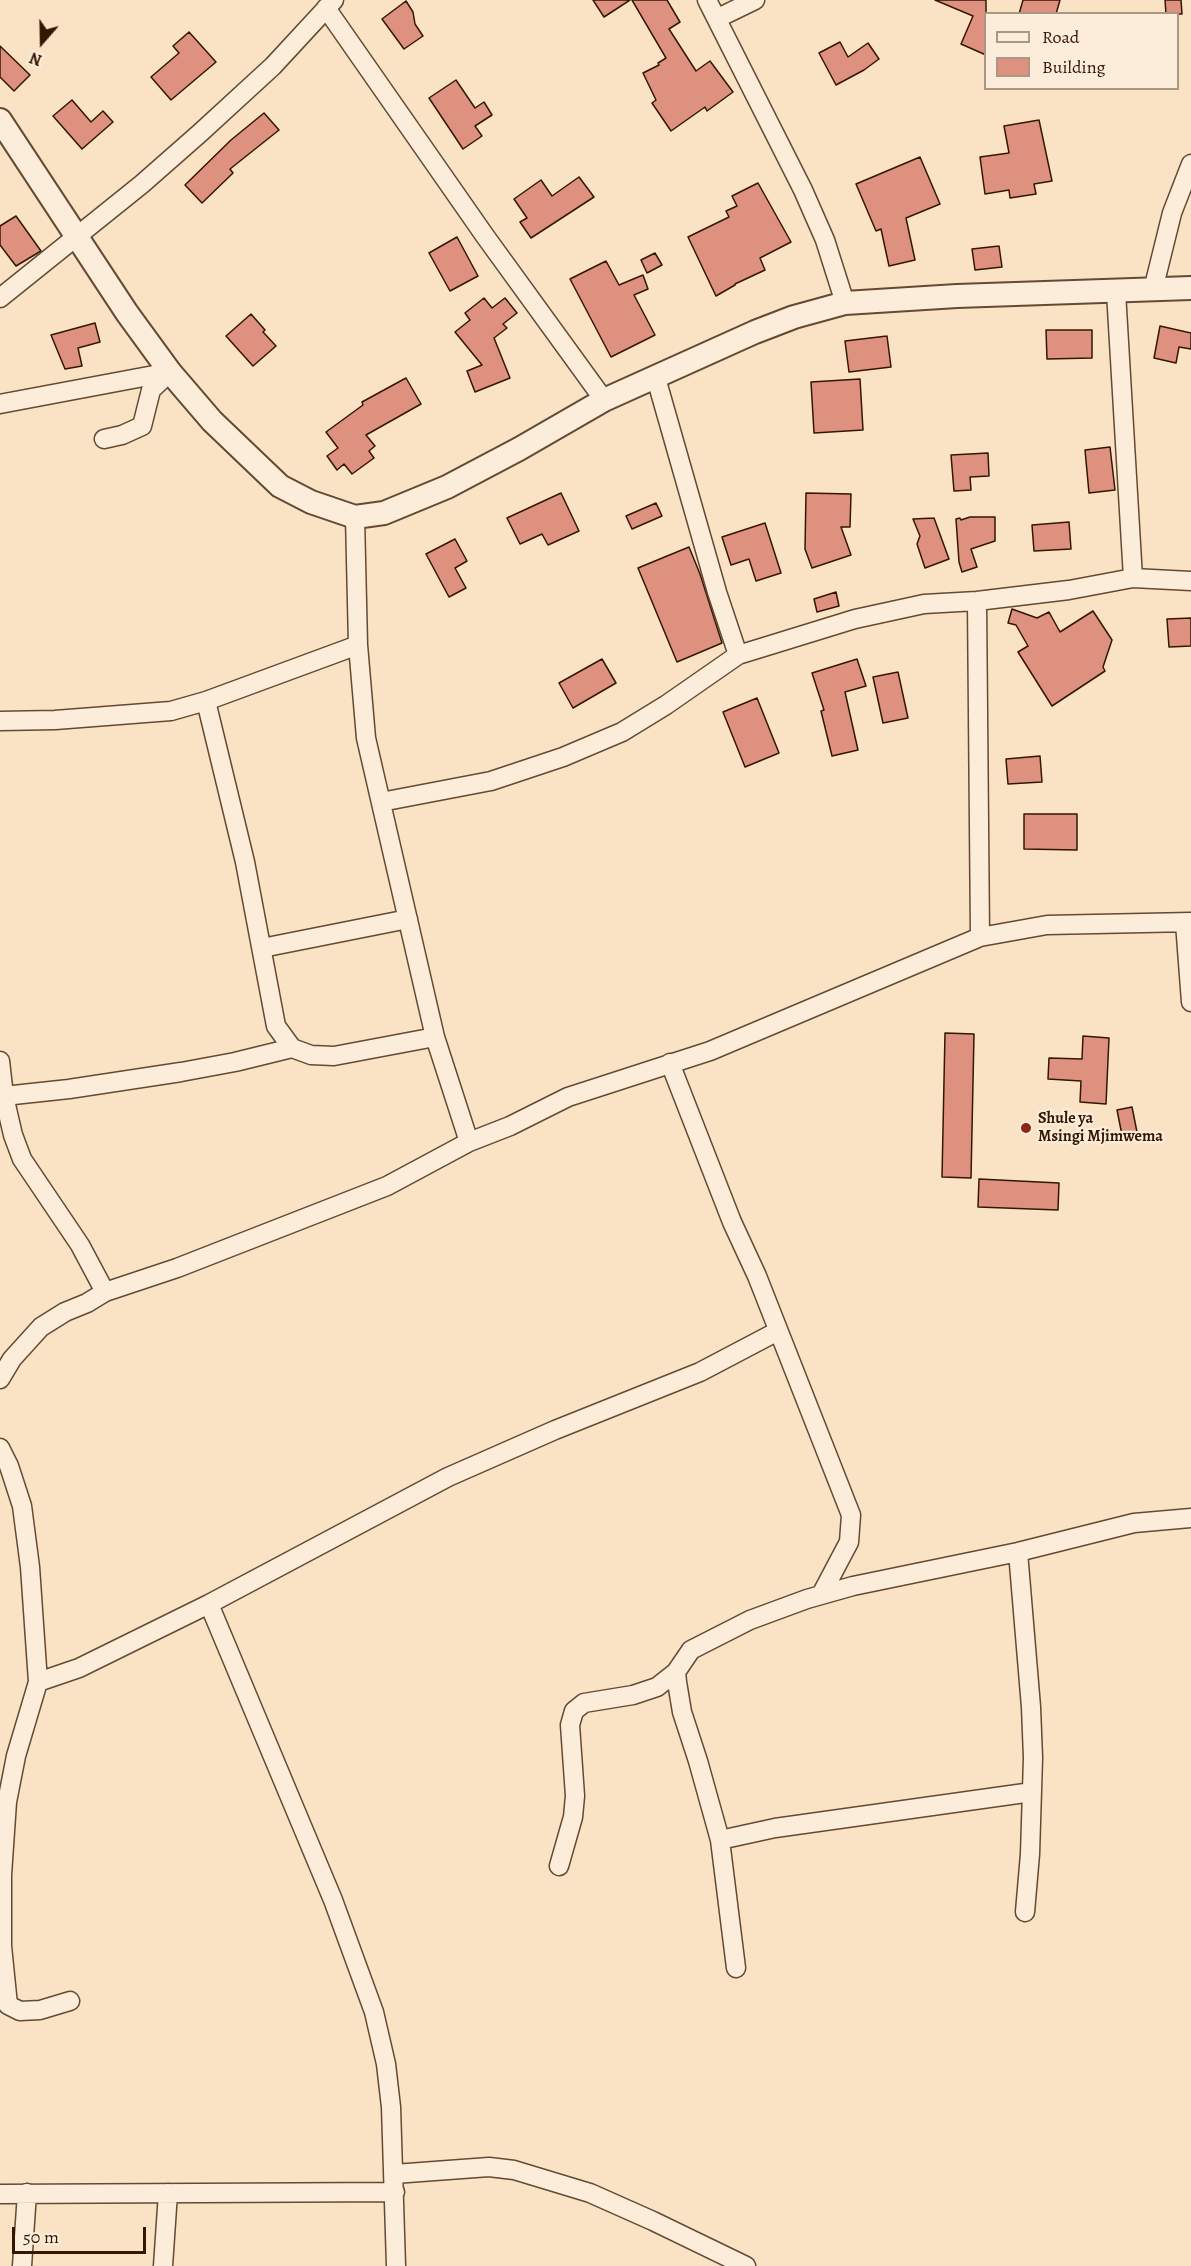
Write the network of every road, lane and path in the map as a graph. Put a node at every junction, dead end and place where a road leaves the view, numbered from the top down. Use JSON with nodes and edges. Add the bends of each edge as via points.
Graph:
{"nodes":[{"id":1,"x":707,"y":0,"type":"edge"},
{"id":2,"x":755,"y":0,"type":"edge"},
{"id":3,"x":330,"y":4,"type":"edge"},
{"id":4,"x":718,"y":18,"type":"junction"},
{"id":5,"x":0,"y":120,"type":"edge"},
{"id":6,"x":1191,"y":164,"type":"edge"},
{"id":7,"x":78,"y":236,"type":"junction"},
{"id":8,"x":1191,"y":288,"type":"edge"},
{"id":9,"x":1153,"y":290,"type":"junction"},
{"id":10,"x":1116,"y":292,"type":"junction"},
{"id":11,"x":0,"y":298,"type":"edge"},
{"id":12,"x":845,"y":303,"type":"junction"},
{"id":13,"x":170,"y":372,"type":"junction"},
{"id":14,"x":656,"y":378,"type":"junction"},
{"id":15,"x":604,"y":400,"type":"junction"},
{"id":16,"x":0,"y":404,"type":"edge"},
{"id":17,"x":104,"y":439,"type":"dead end"},
{"id":18,"x":355,"y":517,"type":"junction"},
{"id":19,"x":1133,"y":578,"type":"junction"},
{"id":20,"x":1191,"y":581,"type":"edge"},
{"id":21,"x":977,"y":601,"type":"junction"},
{"id":22,"x":358,"y":645,"type":"junction"},
{"id":23,"x":738,"y":655,"type":"junction"},
{"id":24,"x":206,"y":701,"type":"junction"},
{"id":25,"x":0,"y":721,"type":"edge"},
{"id":26,"x":381,"y":802,"type":"junction"},
{"id":27,"x":408,"y":919,"type":"junction"},
{"id":28,"x":1188,"y":922,"type":"edge"},
{"id":29,"x":980,"y":937,"type":"junction"},
{"id":30,"x":262,"y":948,"type":"junction"},
{"id":31,"x":1191,"y":1002,"type":"edge"},
{"id":32,"x":435,"y":1037,"type":"junction"},
{"id":33,"x":292,"y":1048,"type":"junction"},
{"id":34,"x":0,"y":1061,"type":"edge"},
{"id":35,"x":670,"y":1063,"type":"junction"},
{"id":36,"x":4,"y":1096,"type":"junction"},
{"id":37,"x":469,"y":1142,"type":"junction"},
{"id":38,"x":105,"y":1292,"type":"junction"},
{"id":39,"x":778,"y":1331,"type":"junction"},
{"id":40,"x":0,"y":1379,"type":"edge"},
{"id":41,"x":0,"y":1448,"type":"edge"},
{"id":42,"x":1191,"y":1518,"type":"edge"},
{"id":43,"x":1018,"y":1552,"type":"junction"},
{"id":44,"x":821,"y":1595,"type":"junction"},
{"id":45,"x":209,"y":1604,"type":"junction"},
{"id":46,"x":676,"y":1672,"type":"junction"},
{"id":47,"x":38,"y":1682,"type":"junction"},
{"id":48,"x":1032,"y":1792,"type":"junction"},
{"id":49,"x":720,"y":1840,"type":"junction"},
{"id":50,"x":559,"y":1866,"type":"dead end"},
{"id":51,"x":1025,"y":1912,"type":"dead end"},
{"id":52,"x":736,"y":1968,"type":"dead end"},
{"id":53,"x":70,"y":2001,"type":"dead end"},
{"id":54,"x":394,"y":2183,"type":"junction"},
{"id":55,"x":27,"y":2193,"type":"junction"},
{"id":56,"x":168,"y":2193,"type":"junction"},
{"id":57,"x":0,"y":2194,"type":"edge"},
{"id":58,"x":22,"y":2266,"type":"edge"},
{"id":59,"x":163,"y":2266,"type":"edge"},
{"id":60,"x":396,"y":2266,"type":"edge"},
{"id":61,"x":746,"y":2266,"type":"edge"}],
"edges":[{"from":1,"to":4,"type":"street"},
{"from":2,"to":4,"type":"street"},
{"from":3,"to":7,"type":"street","via":[[273,66]]},
{"from":3,"to":15,"type":"street","via":[[485,236]]},
{"from":4,"to":12,"type":"street","via":[[825,240]]},
{"from":5,"to":7,"type":"street"},
{"from":6,"to":9,"type":"street","via":[[1172,213]]},
{"from":7,"to":11,"type":"street"},
{"from":7,"to":13,"type":"street"},
{"from":8,"to":9,"type":"street"},
{"from":9,"to":10,"type":"street"},
{"from":10,"to":12,"type":"street"},
{"from":10,"to":19,"type":"street"},
{"from":12,"to":14,"type":"street","via":[[765,328]]},
{"from":13,"to":16,"type":"street"},
{"from":13,"to":17,"type":"street","via":[[151,390],[142,426]]},
{"from":13,"to":18,"type":"street","via":[[212,421],[280,486]]},
{"from":14,"to":15,"type":"street"},
{"from":14,"to":23,"type":"street"},
{"from":15,"to":18,"type":"street","via":[[447,487],[384,513]]},
{"from":18,"to":22,"type":"street"},
{"from":19,"to":20,"type":"street"},
{"from":19,"to":21,"type":"street"},
{"from":21,"to":23,"type":"street","via":[[924,604],[855,619]]},
{"from":21,"to":29,"type":"street"},
{"from":22,"to":24,"type":"street"},
{"from":22,"to":26,"type":"street","via":[[366,738]]},
{"from":23,"to":26,"type":"street","via":[[622,732],[564,757],[490,781]]},
{"from":24,"to":25,"type":"street","via":[[171,711]]},
{"from":24,"to":30,"type":"street"},
{"from":26,"to":27,"type":"street"},
{"from":27,"to":30,"type":"street"},
{"from":27,"to":32,"type":"street"},
{"from":28,"to":29,"type":"street","via":[[1047,925]]},
{"from":28,"to":31,"type":"street"},
{"from":29,"to":35,"type":"street","via":[[710,1051]]},
{"from":30,"to":33,"type":"street","via":[[276,1026]]},
{"from":32,"to":33,"type":"street","via":[[334,1056],[311,1055]]},
{"from":32,"to":37,"type":"street"},
{"from":33,"to":36,"type":"street","via":[[181,1072]]},
{"from":34,"to":36,"type":"street"},
{"from":35,"to":37,"type":"street","via":[[568,1097]]},
{"from":35,"to":39,"type":"street"},
{"from":36,"to":38,"type":"street","via":[[22,1159],[80,1245]]},
{"from":37,"to":38,"type":"street","via":[[387,1186]]},
{"from":38,"to":40,"type":"street","via":[[41,1327]]},
{"from":39,"to":44,"type":"street","via":[[850,1515],[849,1542]]},
{"from":39,"to":45,"type":"street","via":[[700,1372],[448,1478]]},
{"from":41,"to":47,"type":"street","via":[[22,1506]]},
{"from":42,"to":43,"type":"street","via":[[1134,1523]]},
{"from":43,"to":44,"type":"street"},
{"from":43,"to":48,"type":"street","via":[[1031,1707]]},
{"from":44,"to":46,"type":"street","via":[[715,1636],[691,1650]]},
{"from":45,"to":47,"type":"street","via":[[79,1668]]},
{"from":45,"to":54,"type":"street","via":[[333,1900],[374,2012],[386,2064]]},
{"from":46,"to":49,"type":"street","via":[[682,1712]]},
{"from":46,"to":50,"type":"street","via":[[657,1686],[633,1695],[584,1703],[574,1712],[570,1725],[573,1817]]},
{"from":47,"to":53,"type":"street","via":[[7,1802],[2,1946],[8,2006],[20,2012]]},
{"from":48,"to":49,"type":"street","via":[[786,1826]]},
{"from":48,"to":51,"type":"street"},
{"from":49,"to":52,"type":"street"},
{"from":54,"to":56,"type":"street"},
{"from":54,"to":60,"type":"street"},
{"from":54,"to":61,"type":"street","via":[[489,2167],[514,2170],[590,2193]]},
{"from":55,"to":56,"type":"street"},
{"from":55,"to":57,"type":"street"},
{"from":55,"to":58,"type":"street"},
{"from":56,"to":59,"type":"street"}]}
